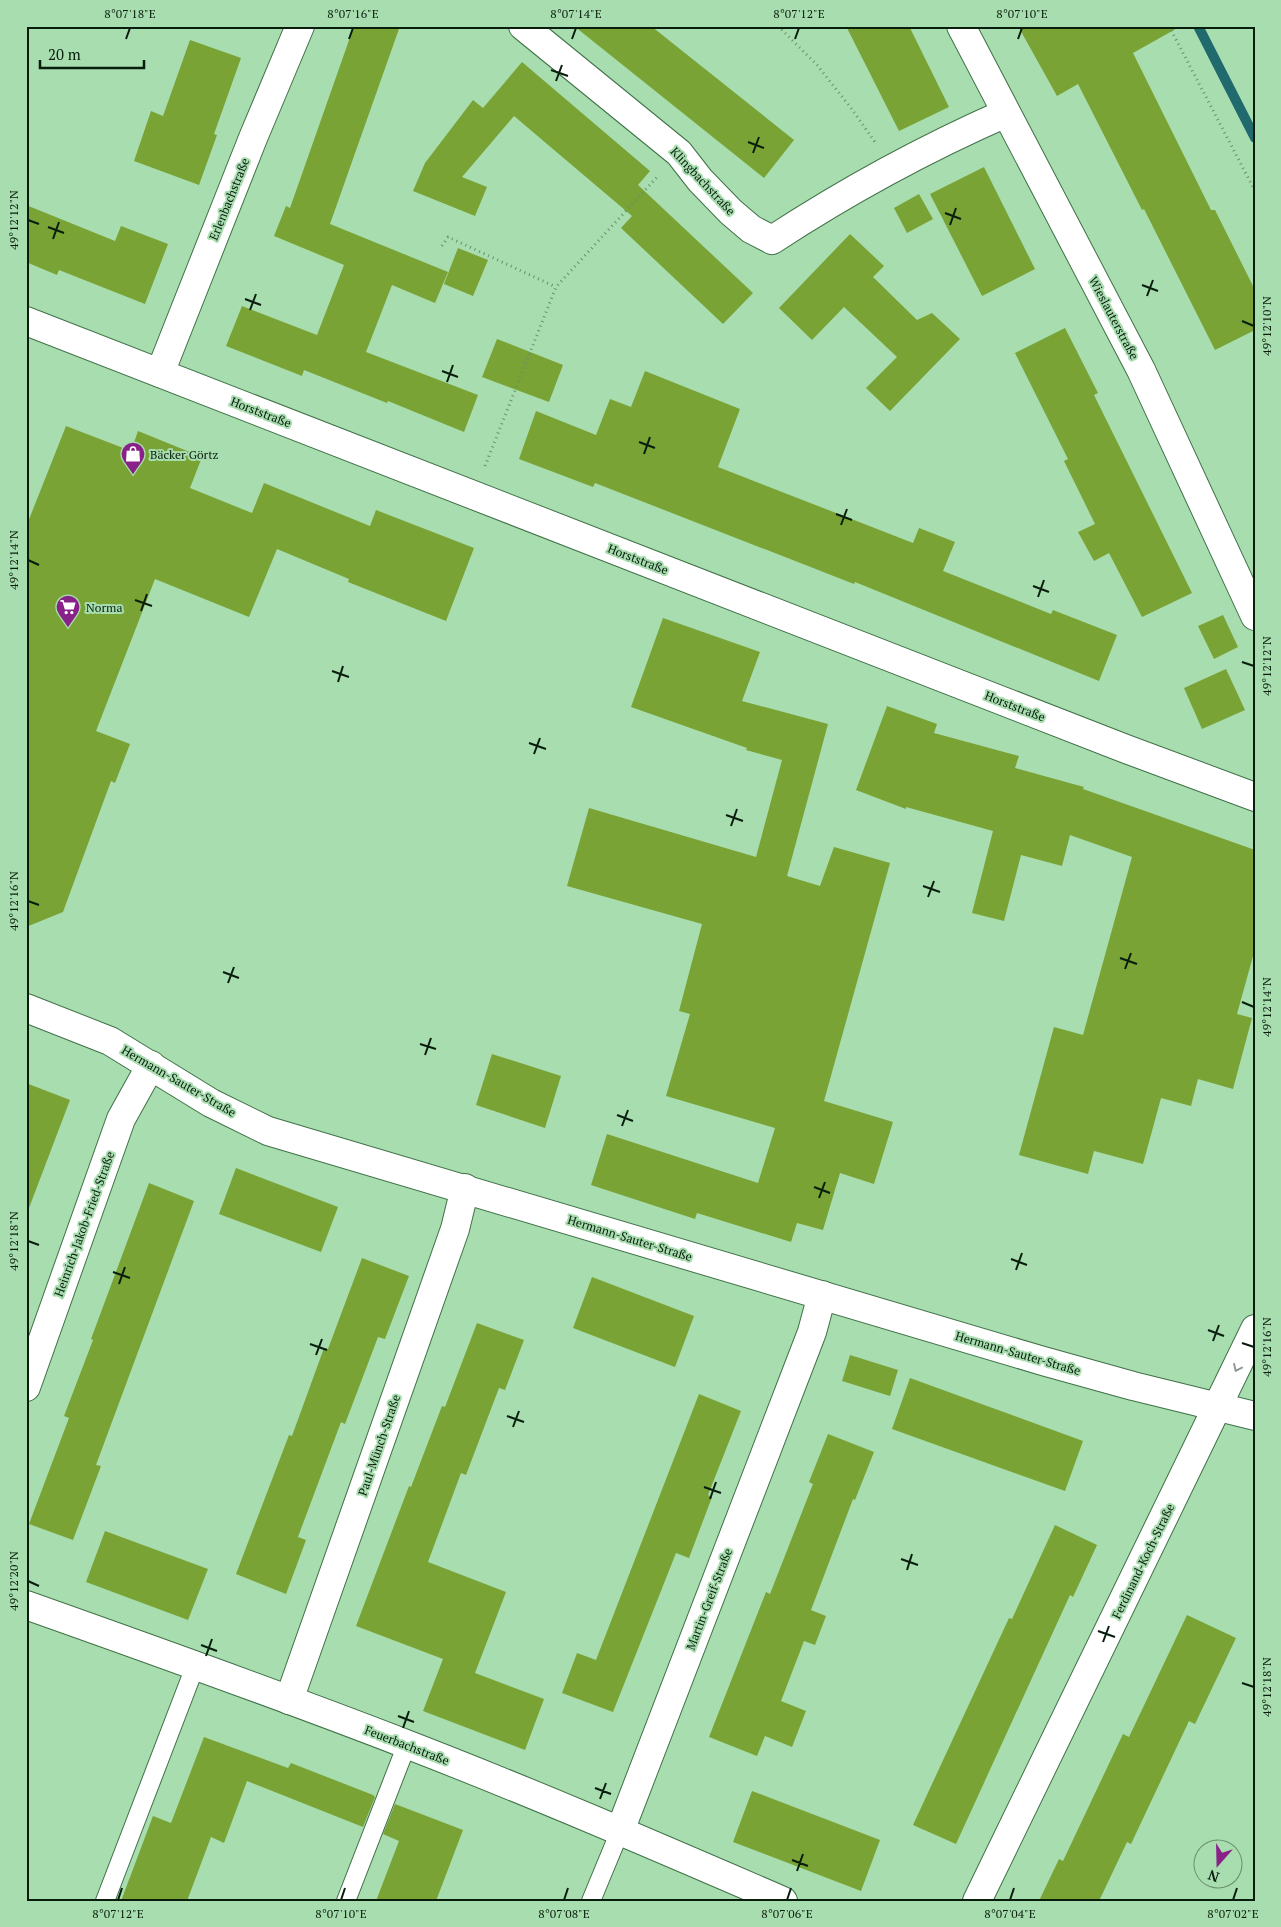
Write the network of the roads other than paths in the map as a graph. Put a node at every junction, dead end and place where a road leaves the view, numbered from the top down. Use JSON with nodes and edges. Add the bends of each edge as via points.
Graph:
{"nodes":[{"id":1,"x":300,"y":26,"type":"edge"},
{"id":2,"x":523,"y":26,"type":"edge"},
{"id":3,"x":961,"y":26,"type":"edge"},
{"id":4,"x":1006,"y":113,"type":"junction"},
{"id":5,"x":26,"y":321,"type":"edge"},
{"id":6,"x":160,"y":373,"type":"junction"},
{"id":7,"x":1255,"y":616,"type":"edge"},
{"id":8,"x":1254,"y":795,"type":"edge"},
{"id":9,"x":26,"y":1008,"type":"edge"},
{"id":10,"x":151,"y":1066,"type":"junction"},
{"id":11,"x":465,"y":1188,"type":"junction"},
{"id":12,"x":822,"y":1296,"type":"junction"},
{"id":13,"x":1255,"y":1329,"type":"edge"},
{"id":14,"x":26,"y":1387,"type":"edge"},
{"id":15,"x":1218,"y":1407,"type":"junction"},
{"id":16,"x":1255,"y":1416,"type":"edge"},
{"id":17,"x":26,"y":1605,"type":"edge"},
{"id":18,"x":196,"y":1664,"type":"junction"},
{"id":19,"x":289,"y":1700,"type":"junction"},
{"id":20,"x":406,"y":1744,"type":"junction"},
{"id":21,"x":620,"y":1831,"type":"junction"},
{"id":22,"x":105,"y":1901,"type":"edge"},
{"id":23,"x":346,"y":1901,"type":"edge"},
{"id":24,"x":591,"y":1901,"type":"edge"},
{"id":25,"x":783,"y":1901,"type":"edge"},
{"id":26,"x":977,"y":1901,"type":"edge"}],
"edges":[{"from":1,"to":6,"type":"street","name":"Erlenbachstraße"},
{"from":2,"to":4,"type":"street","name":"Klingbachstraße","via":[[679,153],[731,212],[751,229],[772,240],[892,167]]},
{"from":3,"to":4,"type":"street","name":"Wieslauterstraße"},
{"from":4,"to":7,"type":"street","name":"Wieslauterstraße","via":[[1141,370]]},
{"from":5,"to":6,"type":"street","name":"Horststraße"},
{"from":6,"to":8,"type":"street","name":"Horststraße"},
{"from":9,"to":10,"type":"street","name":"Hermann-Sauter-Straße","via":[[110,1042]]},
{"from":10,"to":11,"type":"street","name":"Hermann-Sauter-Straße","via":[[211,1103],[268,1131]]},
{"from":10,"to":14,"type":"street","name":"Heinrich-Jakob-Fried-Straße","via":[[121,1119]]},
{"from":11,"to":12,"type":"street","name":"Hermann-Sauter-Straße"},
{"from":11,"to":19,"type":"street","name":"Paul-Münch-Straße","via":[[455,1229]]},
{"from":12,"to":15,"type":"street","name":"Hermann-Sauter-Straße","via":[[1115,1381]]},
{"from":12,"to":21,"type":"street","name":"Martin-Greif-Straße","via":[[812,1332]]},
{"from":13,"to":15,"type":"street","name":"Ferdinand-Koch-Straße","one_way":true},
{"from":15,"to":16,"type":"street","name":"Hermann-Sauter-Straße"},
{"from":15,"to":26,"type":"street","name":"Ferdinand-Koch-Straße"},
{"from":17,"to":18,"type":"street","name":"Feuerbachstraße"},
{"from":18,"to":19,"type":"street","name":"Feuerbachstraße"},
{"from":18,"to":22,"type":"lane"},
{"from":19,"to":20,"type":"street","name":"Feuerbachstraße"},
{"from":20,"to":21,"type":"street","name":"Feuerbachstraße"},
{"from":20,"to":23,"type":"lane"},
{"from":21,"to":24,"type":"lane","name":"Martin-Greif-Straße"},
{"from":21,"to":25,"type":"street","name":"Feuerbachstraße"}]}
